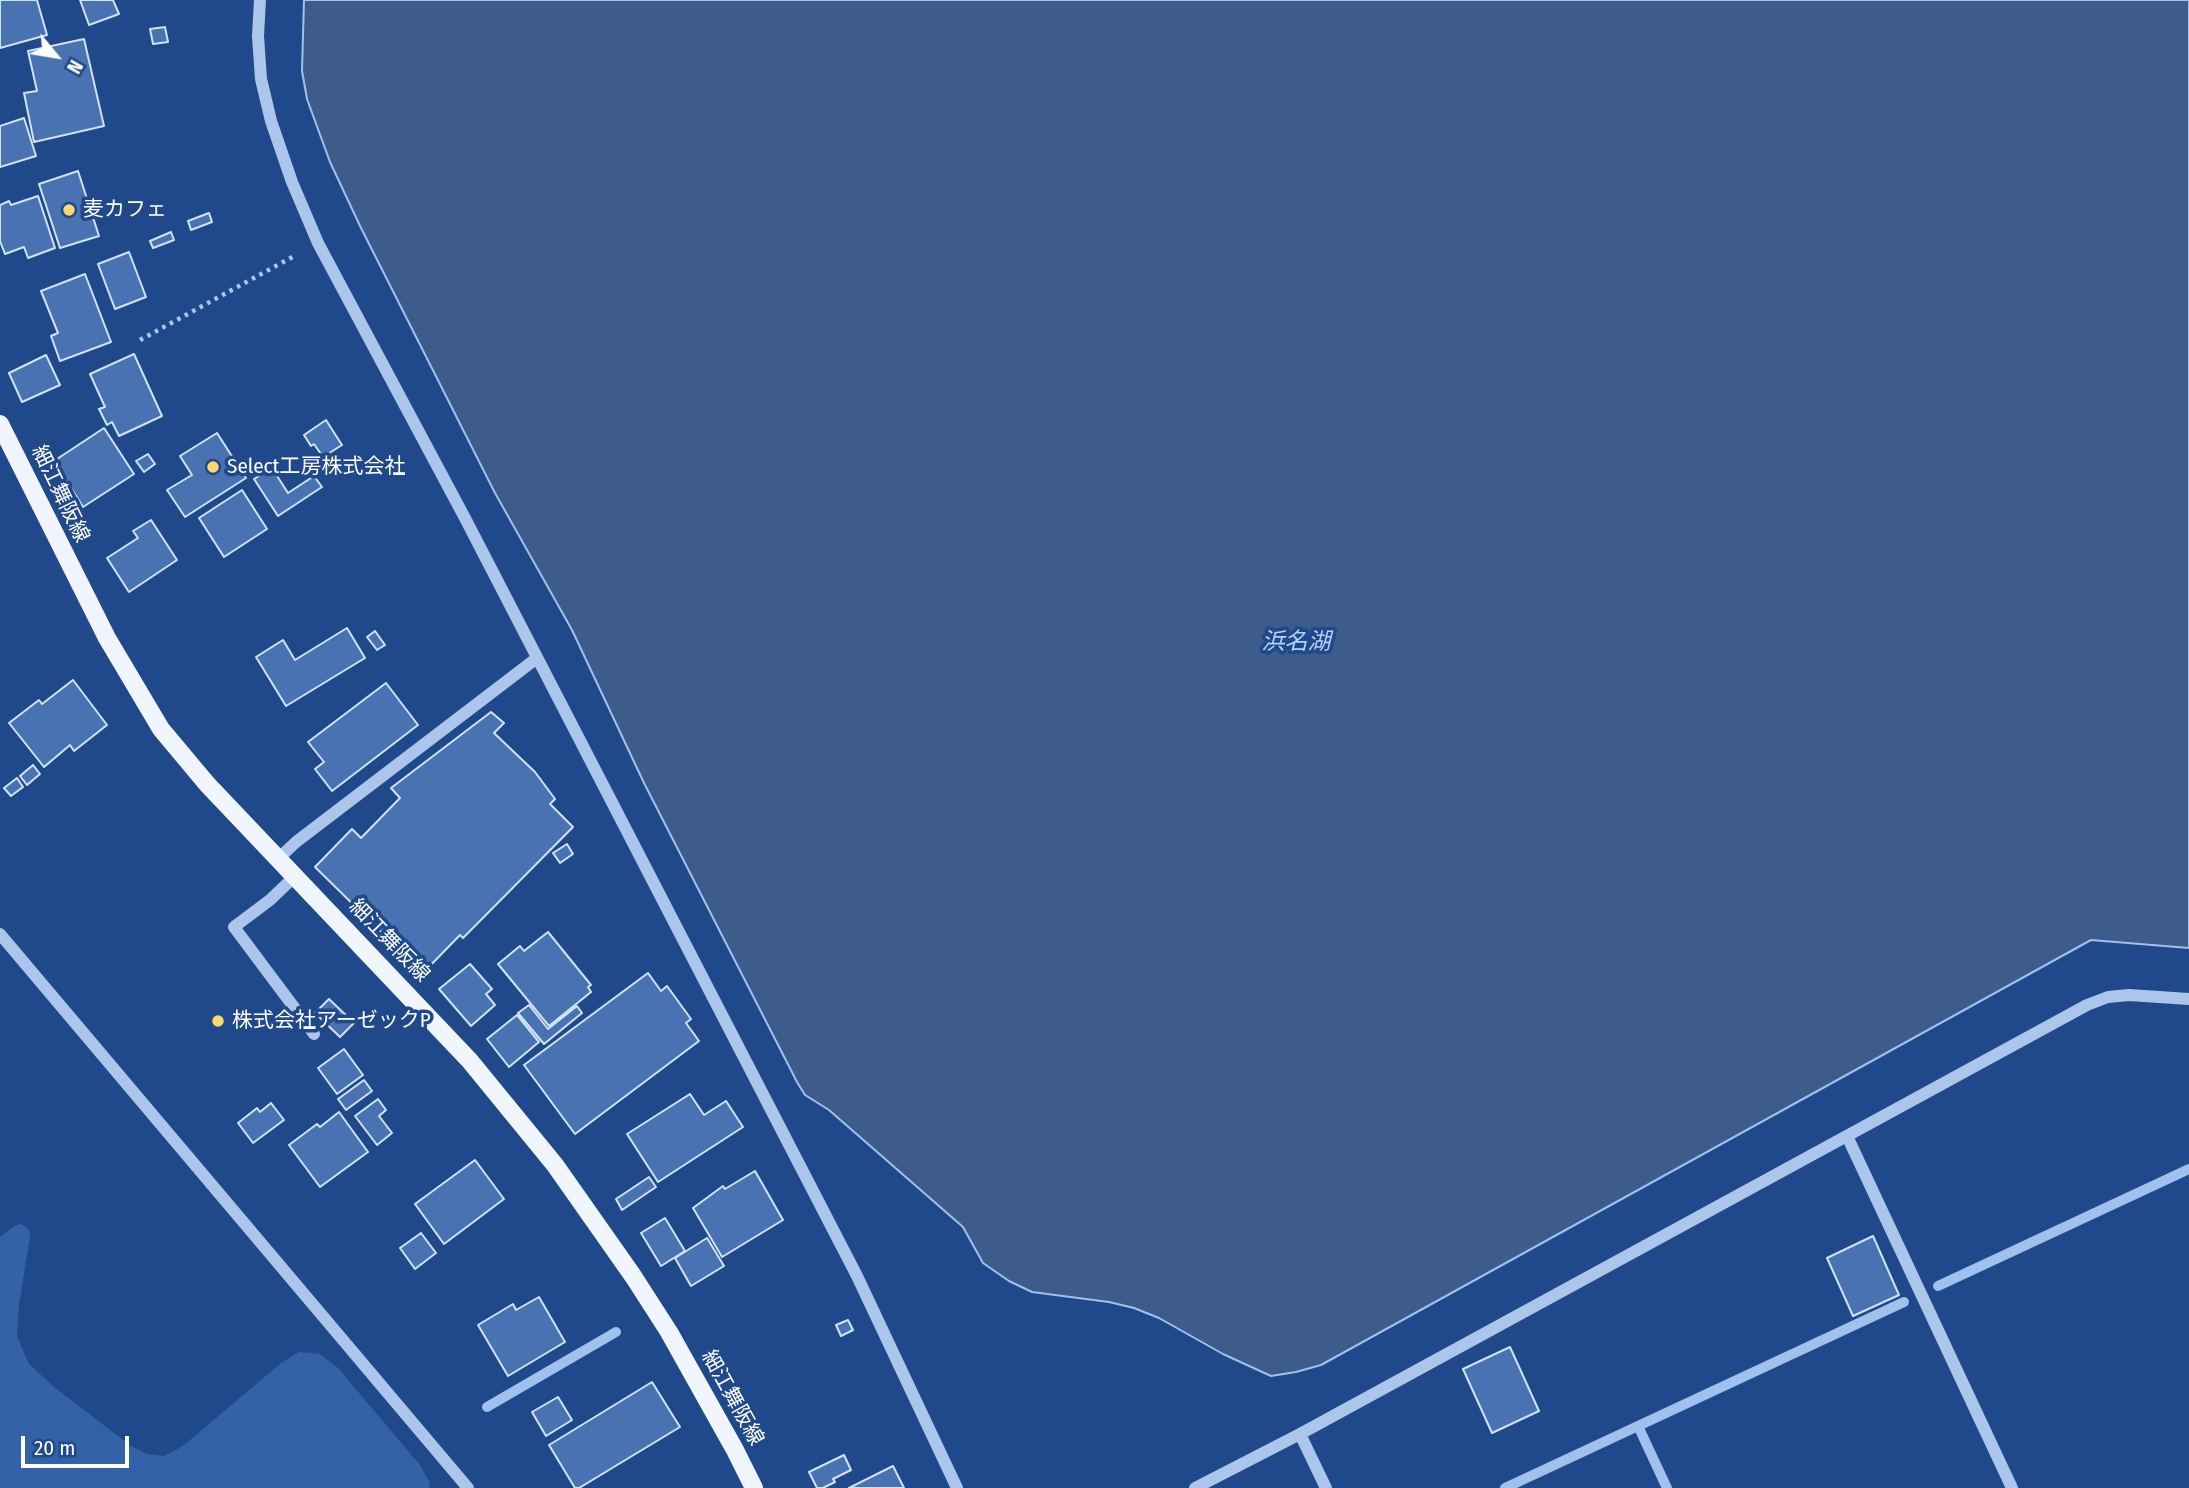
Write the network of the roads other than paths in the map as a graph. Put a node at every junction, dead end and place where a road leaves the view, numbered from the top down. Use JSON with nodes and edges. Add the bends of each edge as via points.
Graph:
{"nodes":[{"id":1,"x":260,"y":0,"type":"edge"},
{"id":2,"x":0,"y":424,"type":"edge"},
{"id":3,"x":537,"y":657,"type":"junction"},
{"id":4,"x":278,"y":859,"type":"junction"},
{"id":5,"x":295,"y":876,"type":"junction"},
{"id":6,"x":0,"y":934,"type":"edge"},
{"id":7,"x":2189,"y":999,"type":"edge"},
{"id":8,"x":313,"y":1034,"type":"dead end"},
{"id":9,"x":1847,"y":1136,"type":"junction"},
{"id":10,"x":1300,"y":1434,"type":"junction"},
{"id":11,"x":468,"y":1488,"type":"edge"},
{"id":12,"x":754,"y":1488,"type":"edge"},
{"id":13,"x":957,"y":1488,"type":"edge"},
{"id":14,"x":1195,"y":1488,"type":"edge"},
{"id":15,"x":1326,"y":1488,"type":"edge"},
{"id":16,"x":2012,"y":1488,"type":"edge"}],
"edges":[{"from":1,"to":3,"type":"street","via":[[261,79],[292,182],[318,243]]},
{"from":2,"to":4,"type":"main road","name":"細江舞阪線","via":[[107,638],[148,709],[182,756]]},
{"from":3,"to":4,"type":"street"},
{"from":3,"to":13,"type":"street","via":[[857,1276]]},
{"from":4,"to":5,"type":"main road","name":"細江舞阪線"},
{"from":5,"to":8,"type":"street","via":[[234,927]]},
{"from":5,"to":12,"type":"main road","name":"細江舞阪線","via":[[461,1051],[555,1165],[669,1332]]},
{"from":6,"to":11,"type":"street"},
{"from":7,"to":9,"type":"street","via":[[2129,995],[2087,1005]]},
{"from":9,"to":10,"type":"street"},
{"from":9,"to":16,"type":"street"},
{"from":10,"to":14,"type":"street"},
{"from":10,"to":15,"type":"street"}]}
